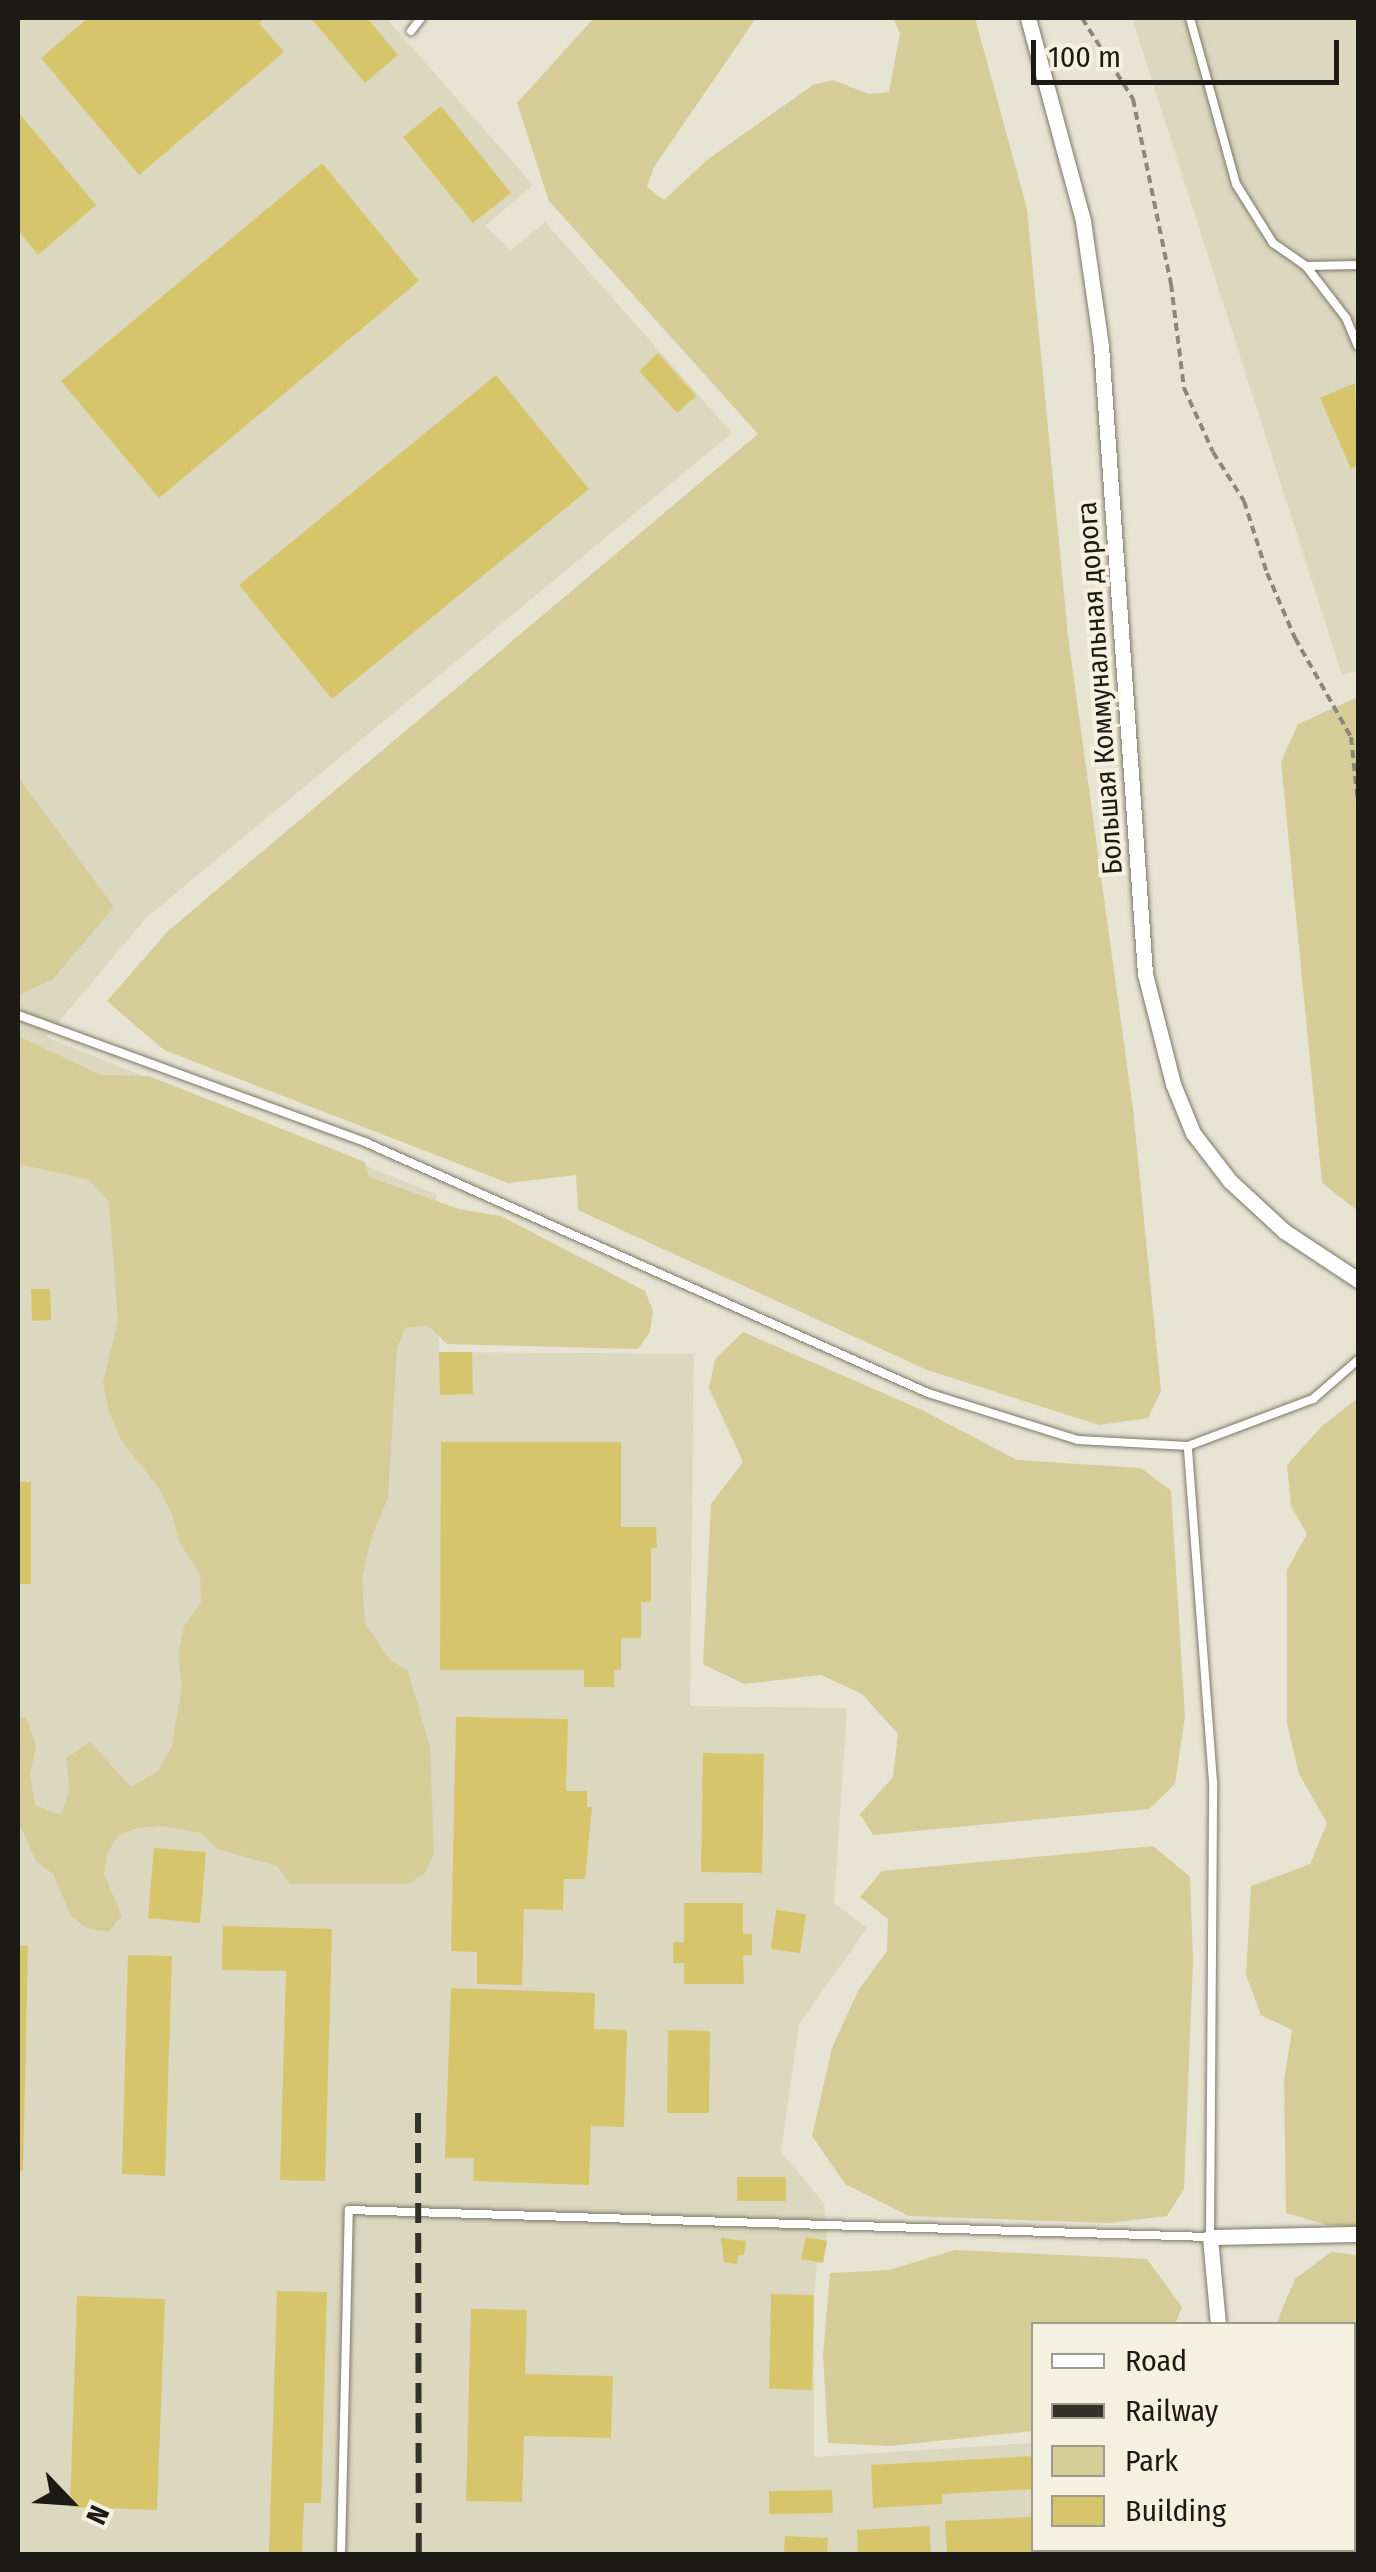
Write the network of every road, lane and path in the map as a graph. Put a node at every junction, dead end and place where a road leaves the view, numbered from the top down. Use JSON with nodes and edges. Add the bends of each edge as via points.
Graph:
{"nodes":[{"id":1,"x":422,"y":18,"type":"edge"},
{"id":2,"x":1028,"y":18,"type":"edge"},
{"id":3,"x":1082,"y":18,"type":"edge"},
{"id":4,"x":1190,"y":18,"type":"edge"},
{"id":5,"x":411,"y":31,"type":"dead end"},
{"id":6,"x":1358,"y":265,"type":"edge"},
{"id":7,"x":1306,"y":266,"type":"junction"},
{"id":8,"x":1358,"y":346,"type":"edge"},
{"id":9,"x":1358,"y":804,"type":"edge"},
{"id":10,"x":18,"y":1015,"type":"edge"},
{"id":11,"x":1358,"y":1280,"type":"edge"},
{"id":12,"x":1358,"y":1360,"type":"edge"},
{"id":13,"x":1188,"y":1446,"type":"junction"},
{"id":14,"x":1358,"y":2234,"type":"edge"},
{"id":15,"x":1210,"y":2237,"type":"junction"},
{"id":16,"x":1218,"y":2322,"type":"edge"},
{"id":17,"x":341,"y":2554,"type":"edge"}],
"edges":[{"from":1,"to":5,"type":"lane"},
{"from":2,"to":11,"type":"street","name":"Большая Коммунальная дорога","via":[[1082,221],[1100,346],[1145,974],[1173,1084],[1193,1133],[1230,1181],[1284,1231]]},
{"from":3,"to":9,"type":"path","via":[[1133,99],[1171,284],[1184,388],[1244,501],[1295,638],[1351,738]]},
{"from":4,"to":7,"type":"lane","via":[[1236,184],[1272,243]]},
{"from":6,"to":7,"type":"lane"},
{"from":7,"to":8,"type":"lane","via":[[1346,318]]},
{"from":10,"to":13,"type":"lane","via":[[367,1143],[928,1393],[1078,1440]]},
{"from":12,"to":13,"type":"lane","via":[[1313,1400]]},
{"from":13,"to":15,"type":"lane","via":[[1213,1782]]},
{"from":14,"to":15,"type":"street"},
{"from":15,"to":16,"type":"street"},
{"from":15,"to":17,"type":"lane","via":[[349,2210]]}]}
